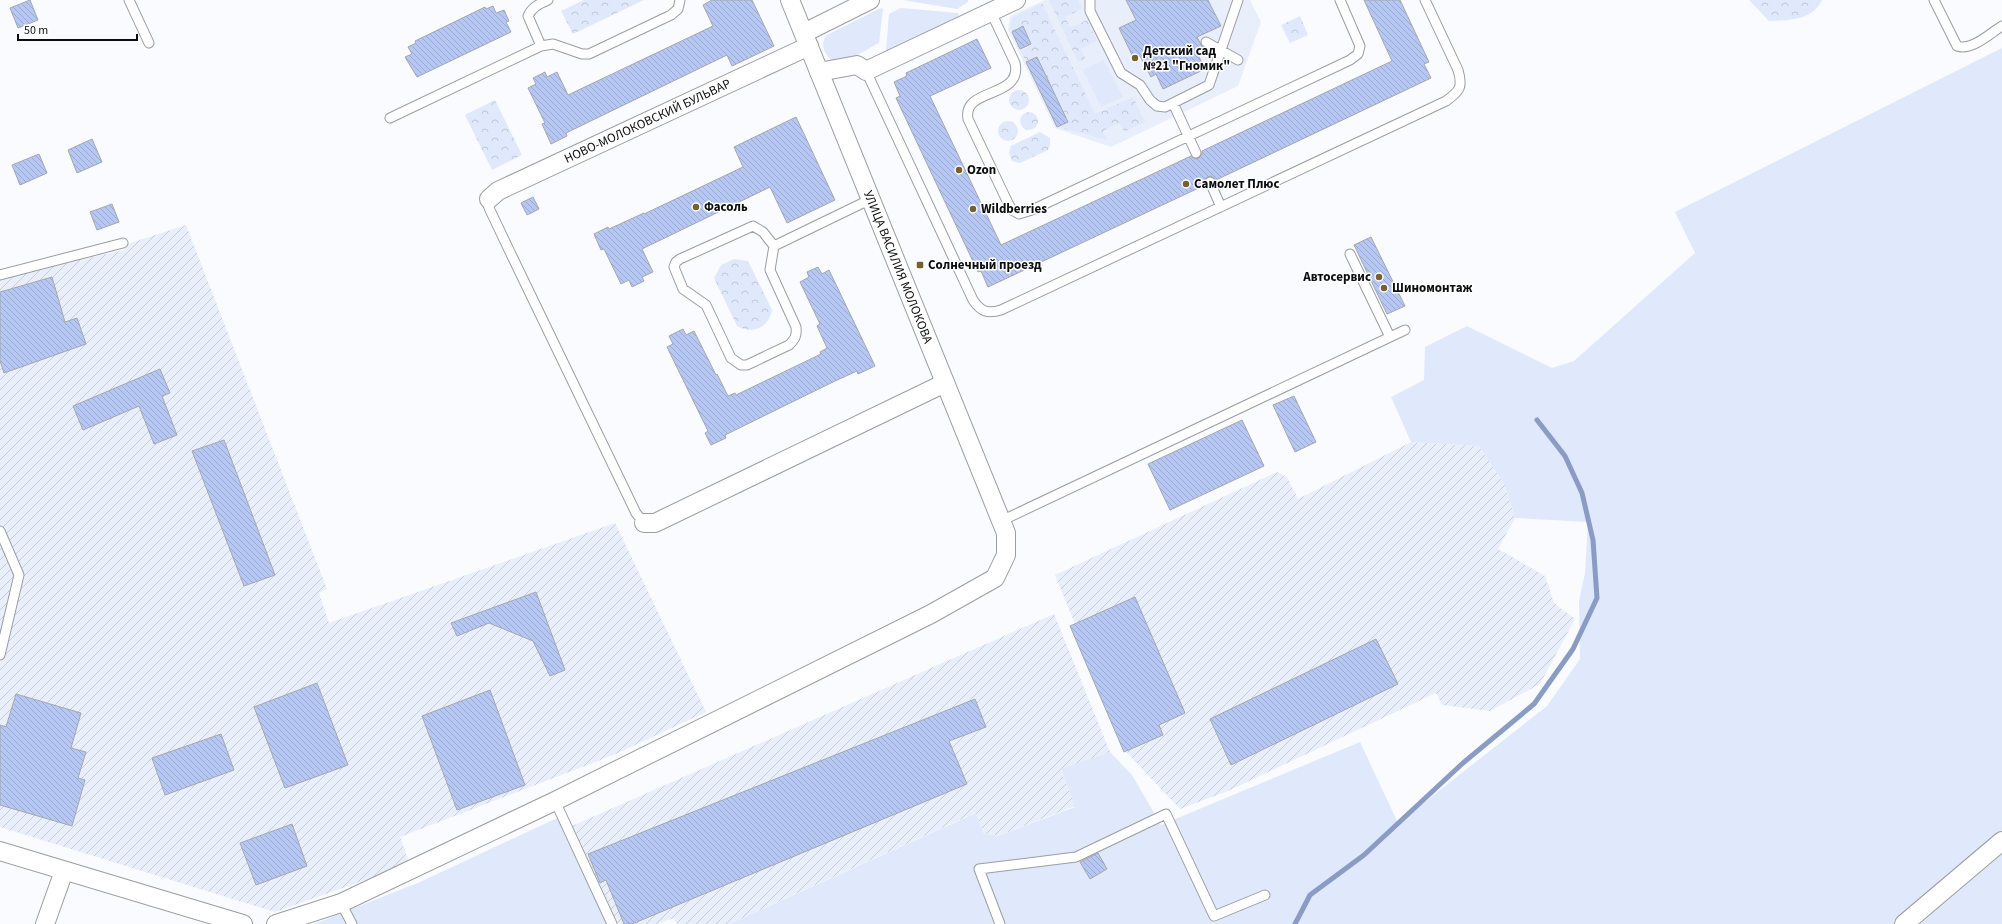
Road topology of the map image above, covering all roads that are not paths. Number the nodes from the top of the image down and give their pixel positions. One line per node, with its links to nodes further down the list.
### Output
1 (129, 0): 16 (lane)
2 (548, 0): 17 (lane)
3 (680, 0): 17 (lane)
4 (790, 0): 14 (street, УЛИЦА ВАСИЛИЯ МОЛОКОВА)
5 (1016, 0): 12 (street)
6 (1090, 0): 22 (lane)
7 (1238, 0): 18 (lane)
8 (1340, 0): 24 (lane)
9 (1425, 0): 29 (lane)
10 (1934, 0): 13 (lane)
11 (863, 2): 14 (street, НОВО-МОЛОКОВСКИЙ БУЛЬВАР)
12 (991, 12): 20 (street); 24 (lane)
13 (2002, 26)
14 (806, 40): 21 (street, УЛИЦА ВАСИЛИЯ МОЛОКОВА); 27 (street, НОВО-МОЛОКОВСКИЙ БУЛЬВАР)
15 (1206, 42): 18 (lane)
16 (149, 43)
17 (541, 46): 23 (lane)
18 (1221, 50): 19 (lane); 22 (lane)
19 (1238, 60)
20 (866, 71): 21 (street); 29 (lane)
21 (819, 72): 28 (street, УЛИЦА ВАСИЛИЯ МОЛОКОВА)
22 (1173, 104): 24 (lane)
23 (390, 118)
24 (1188, 136): 25 (lane)
25 (1196, 153)
26 (1210, 182): 29 (lane)
27 (489, 199): 37 (lane)
28 (871, 199): 31 (lane); 36 (street, УЛИЦА ВАСИЛИЯ МОЛОКОВА)
29 (1221, 207)
30 (123, 243): 33 (lane)
31 (774, 246): 31 (lane)
32 (1350, 254): 35 (lane)
33 (0, 275)
34 (1405, 330): 35 (lane)
35 (1390, 337): 38 (lane)
36 (945, 383): 37 (street); 38 (street, УЛИЦА ВАСИЛИЯ МОЛОКОВА)
37 (644, 523)
38 (1003, 527): 41 (street)
39 (0, 531): 40 (lane)
40 (0, 655)
41 (555, 800): 46 (street); 51 (lane)
42 (2002, 840): 53 (street)
43 (0, 851): 44 (street)
44 (64, 871): 47 (street); 48 (street)
45 (1264, 895): 52 (lane)
46 (341, 903): 49 (street); 50 (lane)
47 (45, 924)
48 (243, 924)
49 (276, 924)
50 (352, 924)
51 (612, 924)
52 (1000, 924)
53 (1904, 924)

